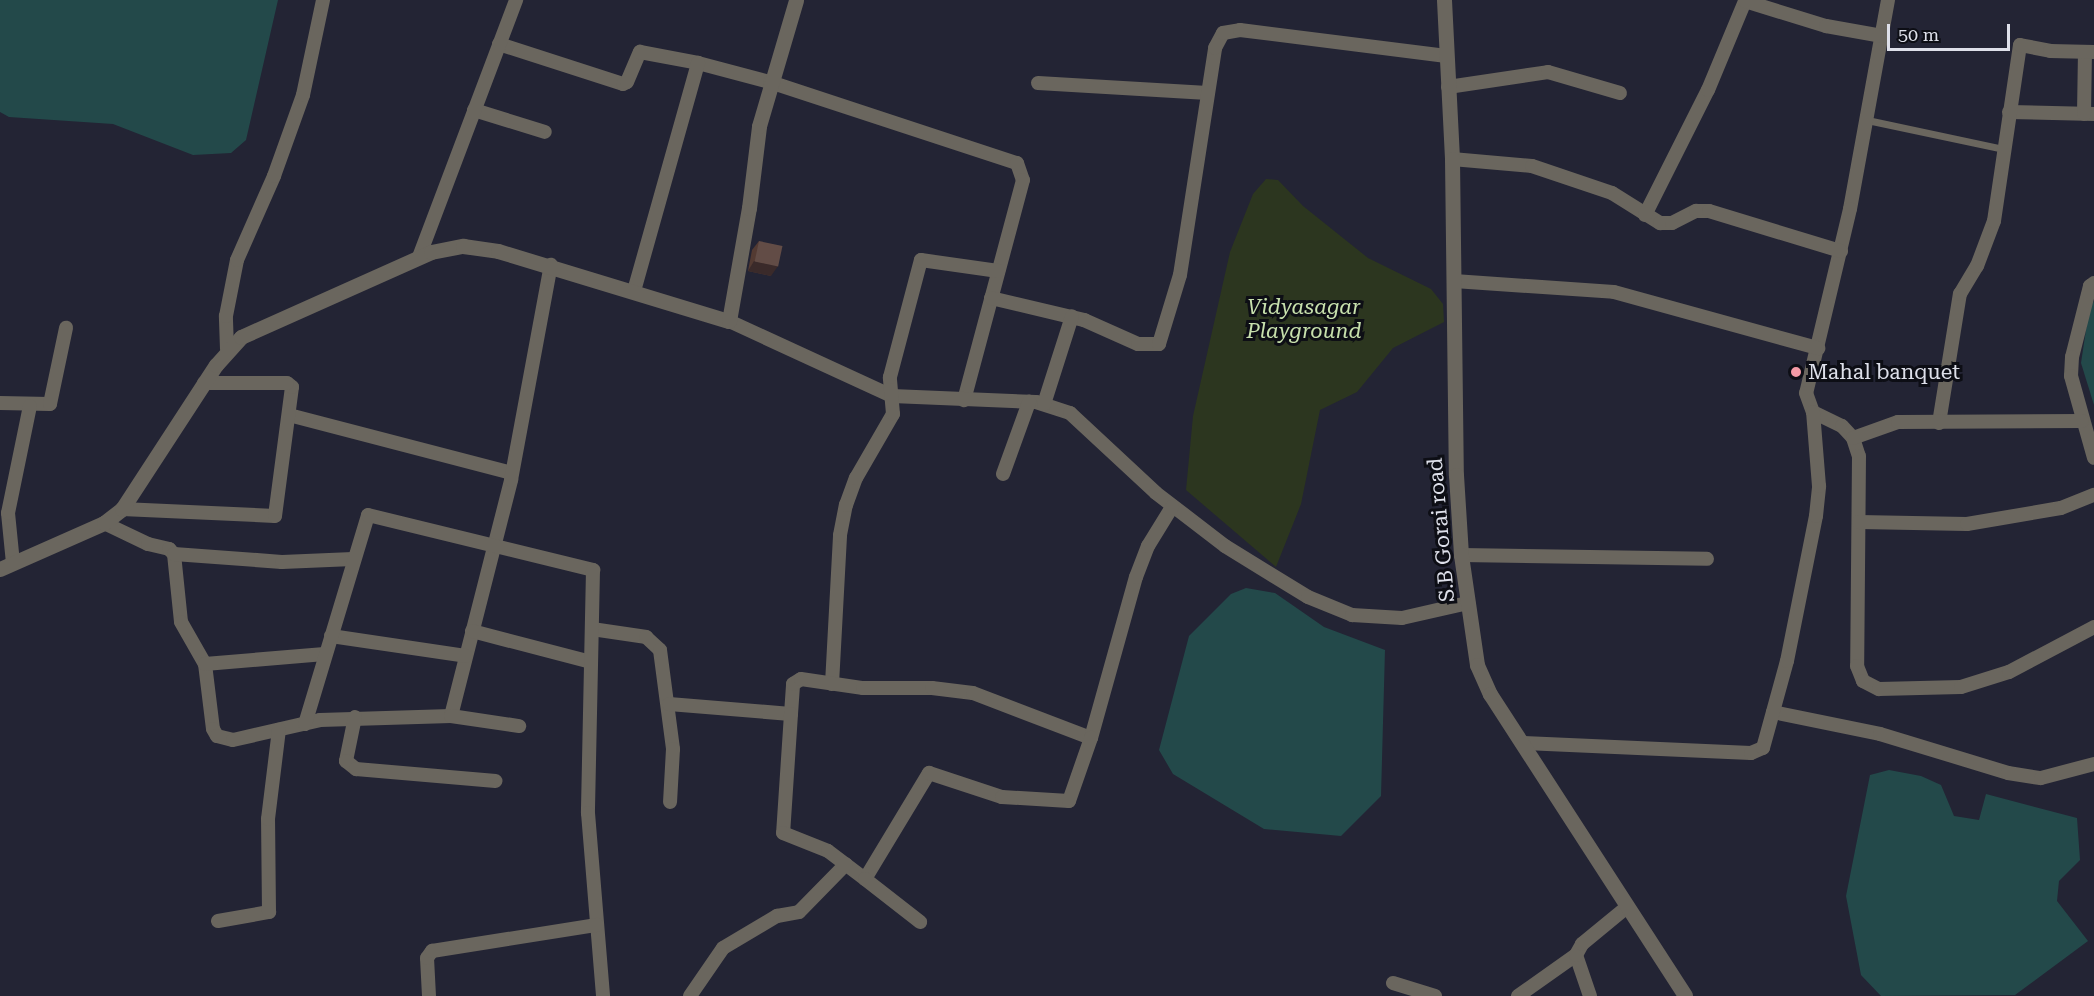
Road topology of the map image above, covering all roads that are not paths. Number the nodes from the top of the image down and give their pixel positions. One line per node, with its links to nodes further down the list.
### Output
1 (323, 0): 37 (street)
2 (516, 0): 8 (street)
3 (796, 0): 12 (street)
4 (1444, 0): 10 (street, S.B Gorai road)
5 (1744, 0): 7 (street); 24 (street)
6 (1888, 0): 7 (street)
7 (1881, 36): 20 (street)
8 (499, 44): 11 (street); 17 (street)
9 (2090, 52): 18 (street); 19 (street)
10 (1446, 56): 14 (street, S.B Gorai road); 15 (street)
11 (698, 63): 12 (street); 31 (street)
12 (770, 82): 28 (street); 34 (street)
13 (1038, 83): 15 (street)
14 (1448, 87): 16 (street); 23 (street, S.B Gorai road)
15 (1208, 93): 33 (street)
16 (1620, 93)
17 (474, 111): 21 (street); 26 (street)
18 (2009, 112): 19 (street); 22 (street)
19 (2089, 114)
20 (1868, 120): 22 (lane); 25 (street)
21 (545, 132)
22 (2003, 149): 48 (street)
23 (1452, 159): 24 (street); 29 (street, S.B Gorai road)
24 (1645, 215): 25 (street)
25 (1840, 251): 36 (street)
26 (418, 257): 27 (street); 37 (street)
27 (551, 265): 31 (street); 51 (street)
28 (999, 271): 32 (street); 39 (street)
29 (1454, 281): 36 (street); 60 (street, S.B Gorai road)
30 (2094, 283): 47 (street)
31 (634, 291): 34 (street)
32 (991, 298): 33 (street); 40 (street)
33 (1072, 316): 43 (street)
34 (729, 321): 39 (street)
35 (66, 328): 44 (street)
36 (1818, 348): 45 (street)
37 (227, 349): 38 (street)
38 (204, 383): 46 (street); 55 (street)
39 (892, 396): 40 (street); 73 (street)
40 (964, 400): 41 (street)
41 (1029, 402): 43 (street); 52 (street)
42 (0, 403): 44 (street)
43 (1044, 404): 54 (street)
44 (30, 406): 63 (street)
45 (1813, 412): 49 (street); 75 (street)
46 (289, 415): 51 (street); 55 (street)
47 (2082, 422): 48 (street); 50 (street)
48 (1939, 423): 49 (street)
49 (1853, 438): 56 (street)
50 (2094, 459)
51 (512, 473): 58 (street)
52 (1003, 474)
53 (2094, 495): 56 (street)
54 (1172, 507): 64 (street); 82 (street)
55 (122, 509): 57 (street)
56 (1859, 522): 65 (street)
57 (104, 523): 59 (street); 63 (street)
58 (494, 544): 61 (street); 66 (street); 67 (street)
59 (174, 554): 61 (street); 72 (street)
60 (1461, 555): 62 (street); 64 (street, S.B Gorai road)
61 (353, 559): 68 (street)
62 (1707, 559)
63 (7, 566)
64 (1468, 603): 83 (street, S.B Gorai road)
65 (2094, 627)
66 (592, 628): 71 (street); 74 (street)
67 (472, 631): 70 (street); 71 (street)
68 (331, 636): 69 (street); 70 (street)
69 (326, 654): 72 (street); 79 (street)
70 (466, 656): 77 (street)
71 (591, 662): 92 (street)
72 (205, 664): 81 (street)
73 (832, 684): 76 (street); 82 (street)
74 (669, 704): 76 (street); 86 (street)
75 (1773, 712): 83 (street); 84 (street)
76 (791, 714): 87 (street)
77 (452, 716): 78 (street); 80 (street)
78 (355, 717): 79 (street); 85 (street)
79 (305, 724): 81 (street)
80 (519, 726)
81 (279, 730): 90 (street)
82 (1091, 738): 88 (street)
83 (1522, 743): 89 (street, S.B Gorai road)
84 (2094, 764)
85 (495, 781)
86 (670, 802)
87 (846, 864): 88 (street); 97 (street)
88 (865, 879): 91 (street)
89 (1627, 907): 93 (street); 101 (street, S.B Gorai road)
90 (218, 921)
91 (920, 922)
92 (597, 925): 95 (street); 96 (street)
93 (1576, 955): 99 (street); 100 (street)
94 (1393, 983): 98 (street)
95 (429, 996)
96 (603, 996)
97 (690, 996)
98 (1435, 996)
99 (1518, 996)
100 (1590, 996)
101 (1684, 996)

